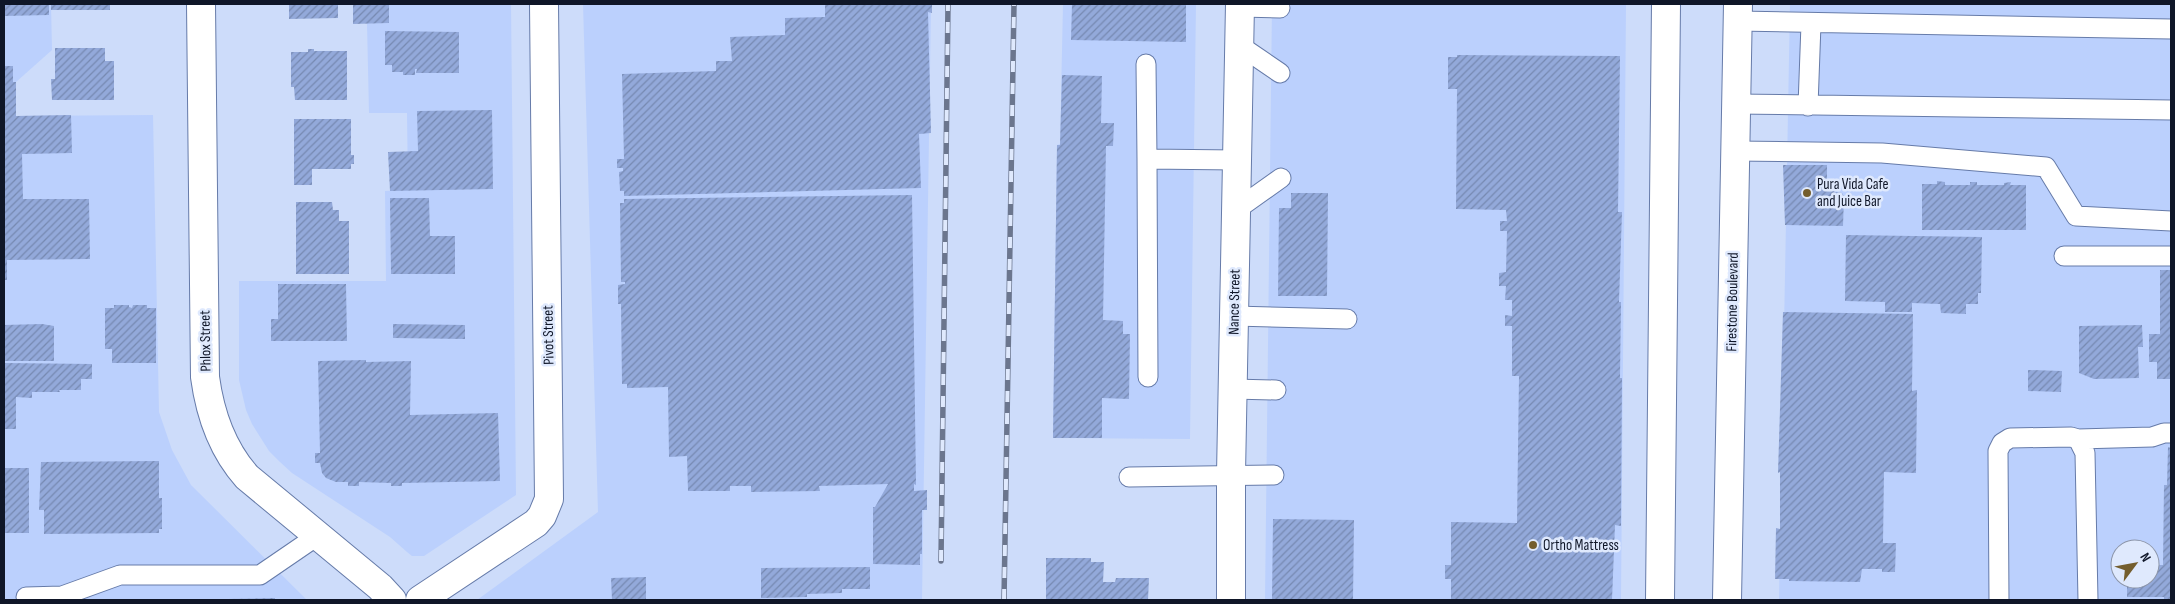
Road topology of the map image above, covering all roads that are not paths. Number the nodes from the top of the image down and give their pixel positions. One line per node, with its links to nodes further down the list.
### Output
1 (201, 4): 33 (street, Phlox Street)
2 (544, 4): 37 (street, Pivot Street)
3 (1666, 4): 39 (street)
4 (1240, 5): 5 (lane); 9 (street, Nance Street)
5 (1280, 8)
6 (1737, 13): 7 (lane); 12 (street, Firestone Boulevard)
7 (1811, 24): 8 (lane); 13 (lane)
8 (2171, 29)
9 (1239, 45): 11 (lane); 17 (street, Nance Street)
10 (1146, 64): 16 (lane)
11 (1280, 74)
12 (1735, 104): 13 (lane); 15 (street, Firestone Boulevard)
13 (1808, 106): 14 (lane)
14 (2171, 110)
15 (1734, 151): 20 (lane); 40 (street, Firestone Boulevard)
16 (1147, 159): 17 (lane); 25 (lane)
17 (1237, 160): 19 (street, Nance Street)
18 (1281, 178): 19 (lane)
19 (1236, 210): 23 (street, Nance Street)
20 (2171, 221)
21 (2064, 256): 22 (lane)
22 (2171, 256)
23 (1234, 316): 24 (lane); 26 (street, Nance Street)
24 (1347, 319)
25 (1148, 377)
26 (1233, 389): 27 (lane); 30 (street, Nance Street)
27 (1276, 390)
28 (2171, 433): 29 (lane)
29 (2078, 440): 41 (lane); 42 (lane)
30 (1231, 474): 31 (lane); 32 (lane); 38 (street, Nance Street)
31 (1274, 475)
32 (1129, 477)
33 (316, 536): 35 (lane); 36 (street, Phlox Street)
34 (26, 597): 35 (lane)
35 (62, 598)
36 (392, 600)
37 (420, 600)
38 (1231, 600)
39 (1660, 600)
40 (1727, 600)
41 (1999, 600)
42 (2088, 600)

